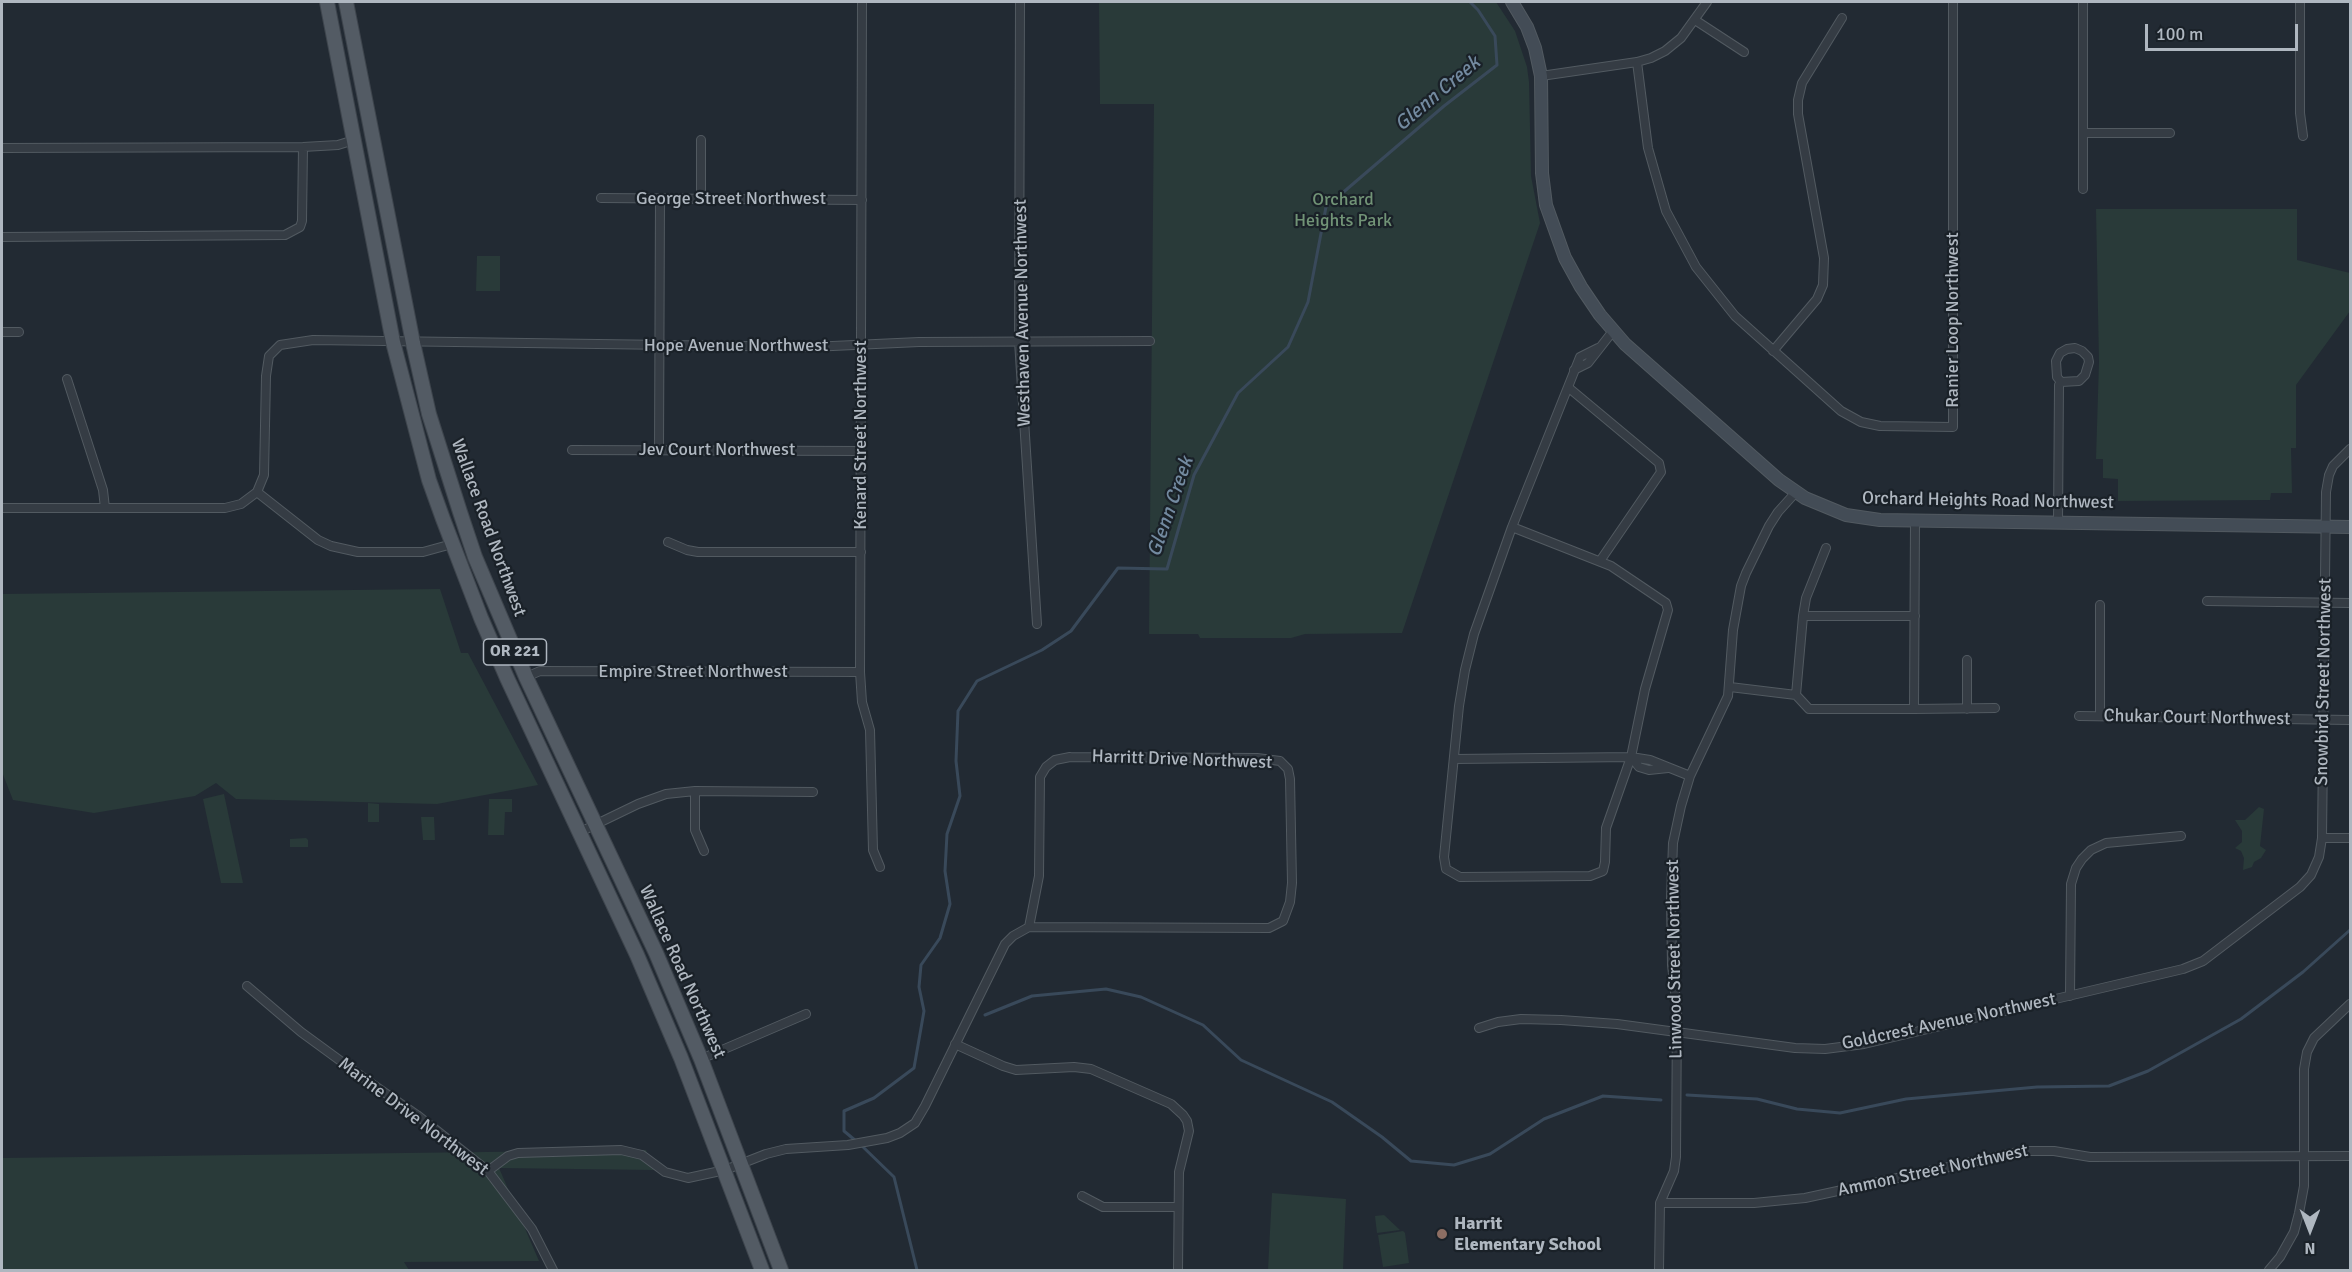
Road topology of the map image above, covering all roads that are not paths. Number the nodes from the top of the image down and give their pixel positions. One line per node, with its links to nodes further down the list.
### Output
1 (329, 2): 15 (main road); 19 (main road, Wallace Road Northwest / OR 221)
2 (346, 2): 15 (main road, Wallace Road Northwest / OR 221)
3 (862, 2): 27 (street, Kenard Street Northwest)
4 (1020, 2): 32 (street, Westhaven Avenue Northwest)
5 (1512, 2): 14 (main road, Orchard Heights Road Northwest)
6 (1707, 2): 11 (street)
7 (1953, 2): 38 (street, Ranier Loop Northwest)
8 (2083, 2): 16 (street)
9 (2300, 2): 18 (street)
10 (1842, 18): 38 (street)
11 (1695, 20): 12 (street); 13 (street)
12 (1744, 52)
13 (1637, 62): 14 (street); 38 (street, Ranier Loop Northwest)
14 (1541, 76): 29 (main road, Orchard Heights Road Northwest)
15 (361, 80): 35 (main road, Wallace Road Northwest / OR 221)
16 (2083, 133): 17 (street); 23 (street)
17 (2170, 133)
18 (2303, 136)
19 (354, 140): 21 (street); 34 (main road, Wallace Road Northwest / OR 221)
20 (702, 140): 26 (street)
21 (303, 147): 22 (street); 28 (street)
22 (2, 148)
23 (2083, 189)
24 (601, 198): 25 (street, George Street Northwest)
25 (660, 198): 26 (street, George Street Northwest); 37 (street)
26 (701, 198): 27 (street, George Street Northwest)
27 (861, 200): 36 (street, Kenard Street Northwest)
28 (2, 237)
29 (1613, 331): 41 (street); 47 (main road, Orchard Heights Road Northwest)
30 (2, 332): 31 (street)
31 (19, 332)
32 (1019, 341): 33 (street, Hope Avenue Northwest); 36 (street, Hope Avenue Northwest); 66 (street, Westhaven Avenue Northwest)
33 (1150, 341)
34 (393, 342): 35 (street, Hope Avenue Northwest); 46 (street, Hope Avenue Northwest); 56 (main road, Wallace Road Northwest / OR 221)
35 (413, 343): 37 (street, Hope Avenue Northwest); 69 (main road, Wallace Road Northwest / OR 221)
36 (861, 343): 37 (street, Hope Avenue Northwest); 45 (street, Kenard Street Northwest)
37 (659, 346): 44 (street)
38 (1773, 351)
39 (67, 379): 49 (street)
40 (2061, 381): 40 (street); 51 (street)
41 (1569, 388): 52 (street); 59 (street)
42 (2350, 449): 53 (street, Snowbird Street Northwest)
43 (572, 450): 44 (street, Jev Court Northwest)
44 (659, 450): 45 (street, Jev Court Northwest)
45 (861, 451): 58 (street, Kenard Street Northwest)
46 (257, 492): 49 (street); 56 (street)
47 (1796, 492): 50 (main road, Orchard Heights Road Northwest); 70 (street, Linwood Street Northwest)
48 (2, 508): 49 (street)
49 (105, 508)
50 (1915, 521): 51 (main road, Orchard Heights Road Northwest); 65 (street)
51 (2058, 522): 53 (main road, Orchard Heights Road Northwest)
52 (1512, 527): 59 (street); 80 (street)
53 (2325, 527): 54 (main road, Orchard Heights Road Northwest); 61 (street, Snowbird Street Northwest)
54 (2350, 527)
55 (668, 542): 58 (street)
56 (452, 544): 85 (main road, Wallace Road Northwest / OR 221)
57 (1826, 548): 64 (street)
58 (861, 552): 68 (street, Kenard Street Northwest)
59 (1600, 561): 79 (street)
60 (2206, 602): 61 (street)
61 (2324, 603): 62 (street); 77 (street, Snowbird Street Northwest)
62 (2350, 603)
63 (2100, 605): 76 (street)
64 (1803, 616): 65 (street); 71 (street)
65 (1915, 616): 73 (street)
66 (1037, 624)
67 (1967, 660): 74 (street)
68 (860, 672): 69 (street, Empire Street Northwest); 90 (street, Kenard Street Northwest)
69 (526, 677): 84 (main road, Wallace Road Northwest / OR 221)
70 (1731, 687): 71 (street); 81 (street, Linwood Street Northwest)
71 (1796, 695): 73 (street)
72 (1995, 708): 74 (street)
73 (1914, 709): 74 (street)
74 (1967, 709)
75 (2079, 716): 76 (street, Chukar Court Northwest)
76 (2100, 716): 77 (street, Chukar Court Northwest)
77 (2323, 719): 78 (street, Chukar Court Northwest); 87 (street, Snowbird Street Northwest)
78 (2350, 720)
79 (1631, 756): 80 (street); 80 (street); 81 (street)
80 (1455, 759)
81 (1690, 776): 97 (street, Linwood Street Northwest)
82 (695, 791): 83 (street); 84 (street); 89 (street)
83 (813, 792)
84 (597, 824): 85 (street); 99 (main road, Wallace Road Northwest / OR 221)
85 (580, 832): 103 (main road, Wallace Road Northwest / OR 221)
86 (2181, 836): 93 (street)
87 (2322, 838): 88 (street); 93 (street, Goldcrest Avenue Northwest)
88 (2350, 838)
89 (704, 851)
90 (880, 867)
91 (1029, 927): 91 (street, Harritt Drive Northwest); 98 (street)
92 (247, 986): 104 (street, Marine Drive Northwest)
93 (2070, 996): 97 (street, Goldcrest Avenue Northwest)
94 (2350, 1004): 100 (street)
95 (806, 1014): 99 (street)
96 (1479, 1028): 97 (street, Goldcrest Avenue Northwest)
97 (1676, 1033): 106 (street, Linwood Street Northwest)
98 (955, 1044): 102 (street); 107 (street)
99 (701, 1059): 102 (main road, Wallace Road Northwest / OR 221)
100 (2304, 1156): 101 (street, Ammon Street Northwest); 106 (street, Ammon Street Northwest); 113 (street)
101 (2350, 1156)
102 (742, 1164): 103 (street); 110 (main road, Wallace Road Northwest / OR 221)
103 (725, 1170): 104 (street); 109 (main road, Wallace Road Northwest / OR 221)
104 (488, 1171): 108 (street, Marine Drive Northwest)
105 (1082, 1196): 107 (street)
106 (1660, 1203): 112 (street, Linwood Street Northwest)
107 (1178, 1207): 111 (street)
108 (553, 1270)
109 (762, 1270)
110 (781, 1270)
111 (1178, 1270)
112 (1659, 1270)
113 (2269, 1270)

